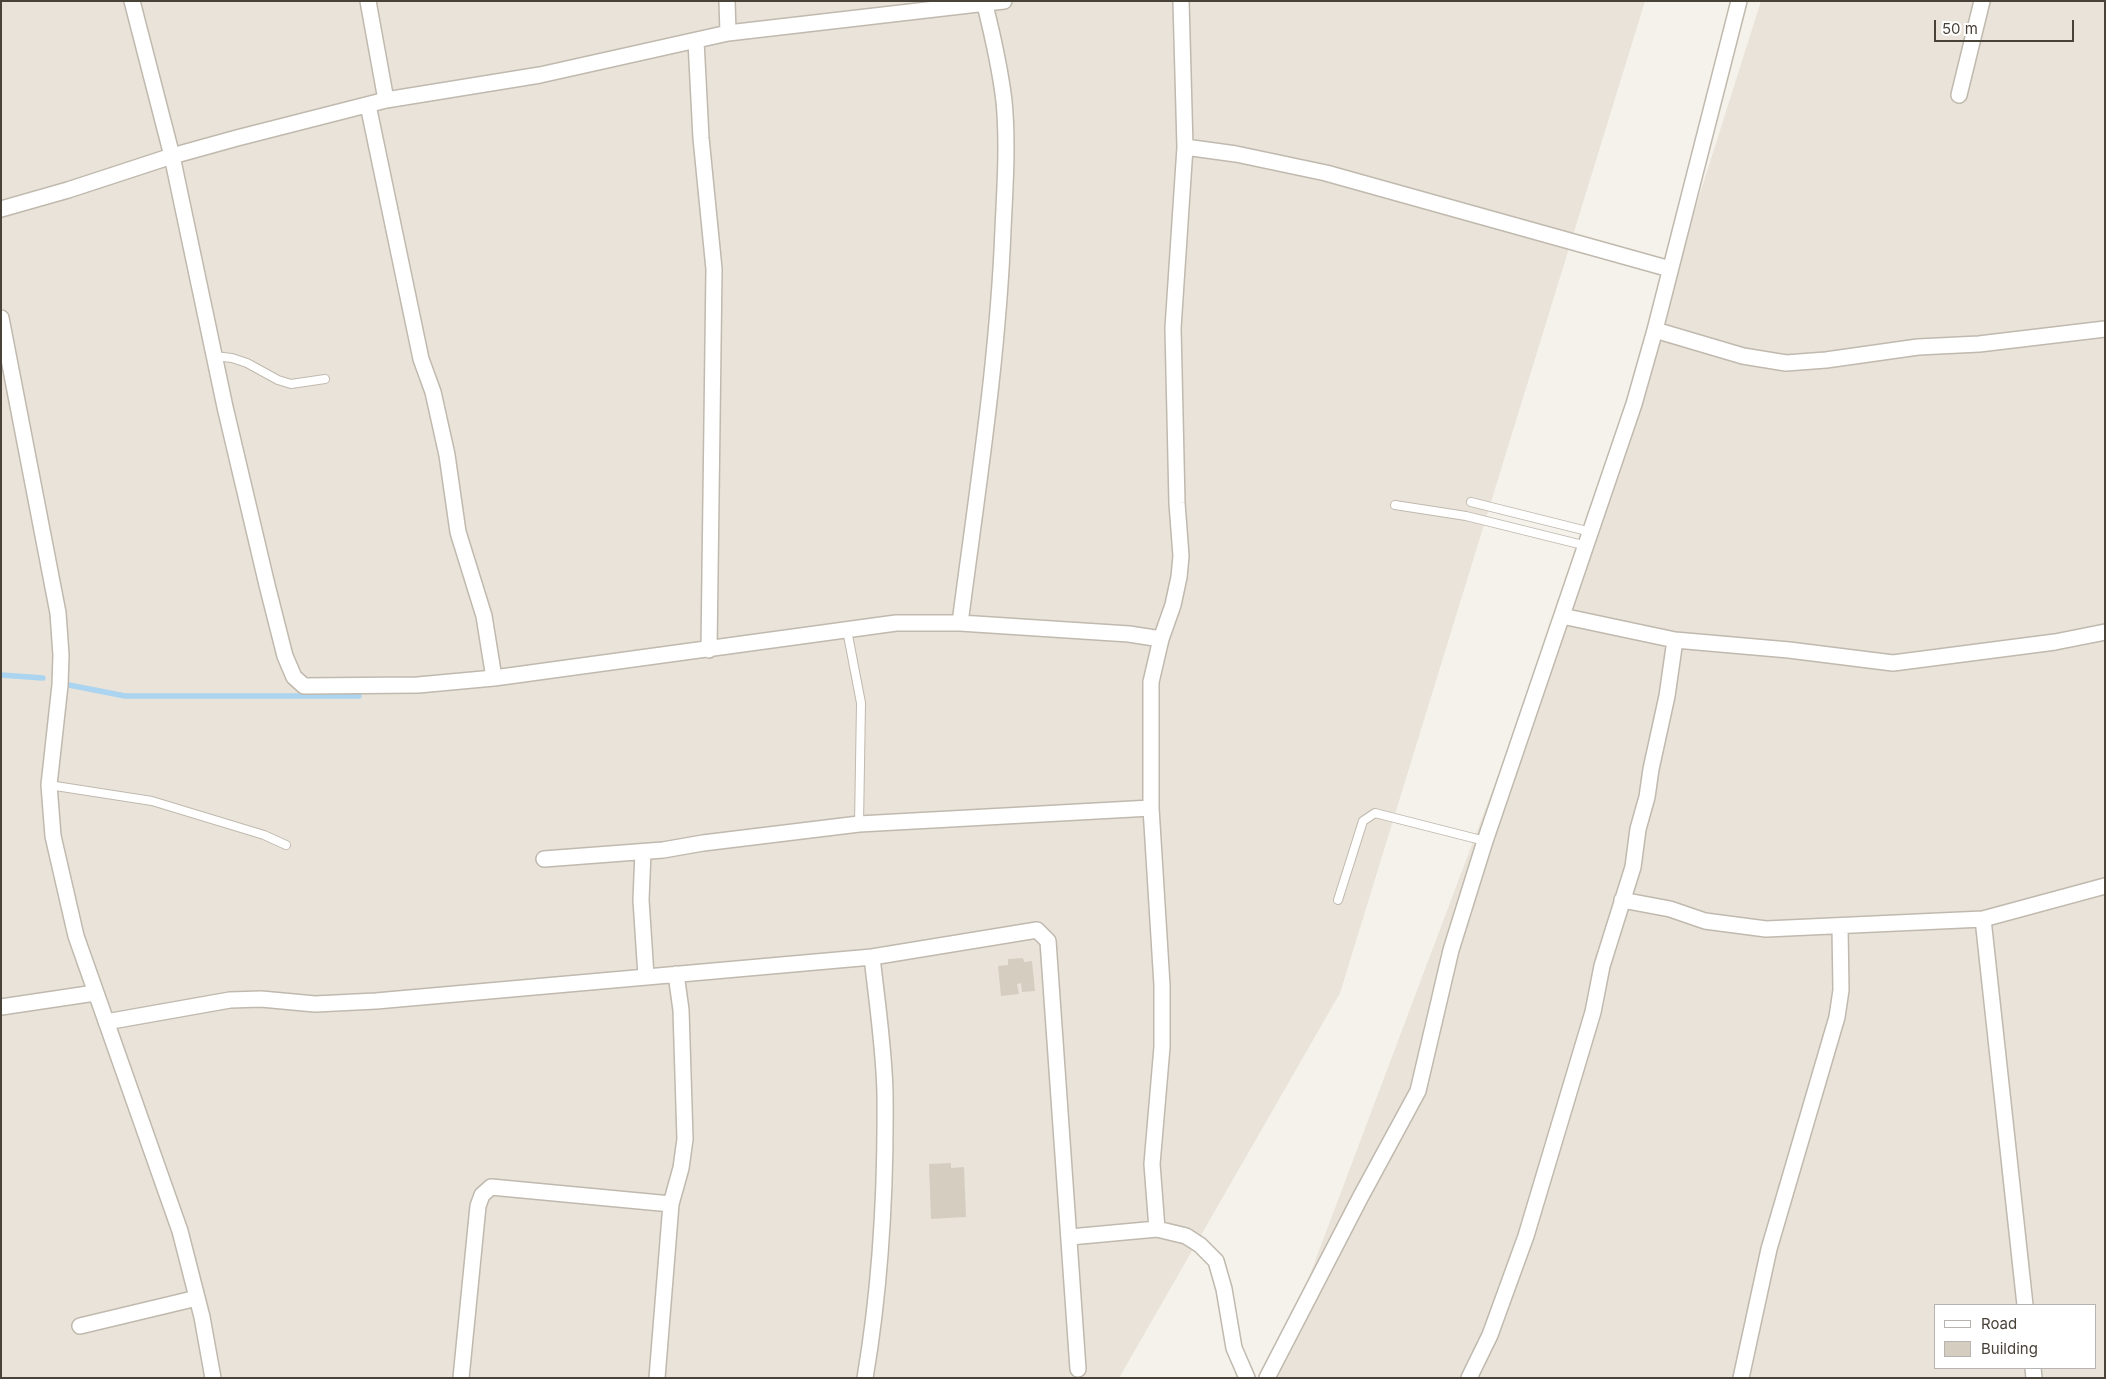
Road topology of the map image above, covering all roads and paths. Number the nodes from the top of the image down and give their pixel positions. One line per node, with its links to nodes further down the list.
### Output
1 (132, 1): 15 (street)
2 (368, 1): 12 (street)
3 (726, 1): 9 (street)
4 (1004, 1): 8 (street)
5 (1181, 1): 14 (street)
6 (1739, 1): 17 (street)
7 (1982, 1): 11 (street)
8 (985, 5): 9 (street); 27 (street)
9 (728, 33): 10 (street)
10 (696, 41): 12 (street); 32 (street)
11 (1959, 95)
12 (386, 100): 13 (street)
13 (368, 105): 15 (street); 33 (street)
14 (1185, 147): 17 (street); 30 (street)
15 (172, 156): 16 (street); 21 (street)
16 (1, 209)
17 (1670, 269): 20 (street)
18 (1, 318): 34 (street)
19 (2105, 329): 20 (street)
20 (1655, 330): 25 (street)
21 (214, 356): 22 (lane); 33 (street)
22 (325, 379)
23 (1471, 502): 25 (lane)
24 (1395, 505): 25 (lane)
25 (1589, 539): 26 (street)
26 (1562, 616): 31 (street); 37 (street)
27 (960, 623): 28 (street); 30 (street)
28 (847, 630): 32 (street); 36 (lane)
29 (2105, 632): 31 (street)
30 (1161, 639): 35 (street)
31 (1675, 640): 43 (street)
32 (709, 650): 33 (street)
33 (494, 678)
34 (49, 785): 38 (lane); 49 (street)
35 (1150, 808): 36 (street); 53 (street)
36 (858, 824): 39 (street)
37 (1485, 841): 42 (lane); 64 (street)
38 (286, 845)
39 (643, 852): 40 (street); 48 (street)
40 (544, 859)
41 (2105, 886): 44 (street)
42 (1338, 900)
43 (1622, 900): 45 (street); 65 (street)
44 (1983, 919): 45 (street); 56 (street)
45 (1840, 927): 66 (street)
46 (872, 957): 47 (street); 54 (street); 62 (street)
47 (676, 974): 48 (street); 52 (street)
48 (646, 976): 51 (street)
49 (95, 993): 50 (street); 51 (street)
50 (1, 1006)
51 (106, 1022): 55 (street)
52 (671, 1204): 60 (street); 61 (street)
53 (1157, 1229): 54 (street); 63 (street)
54 (1070, 1237): 58 (street)
55 (197, 1298): 57 (street); 59 (street)
56 (2025, 1304)
57 (80, 1326)
58 (1078, 1370)
59 (213, 1378)
60 (461, 1378)
61 (656, 1378)
62 (865, 1378)
63 (1247, 1378)
64 (1267, 1378)
65 (1469, 1378)
66 (1741, 1378)

